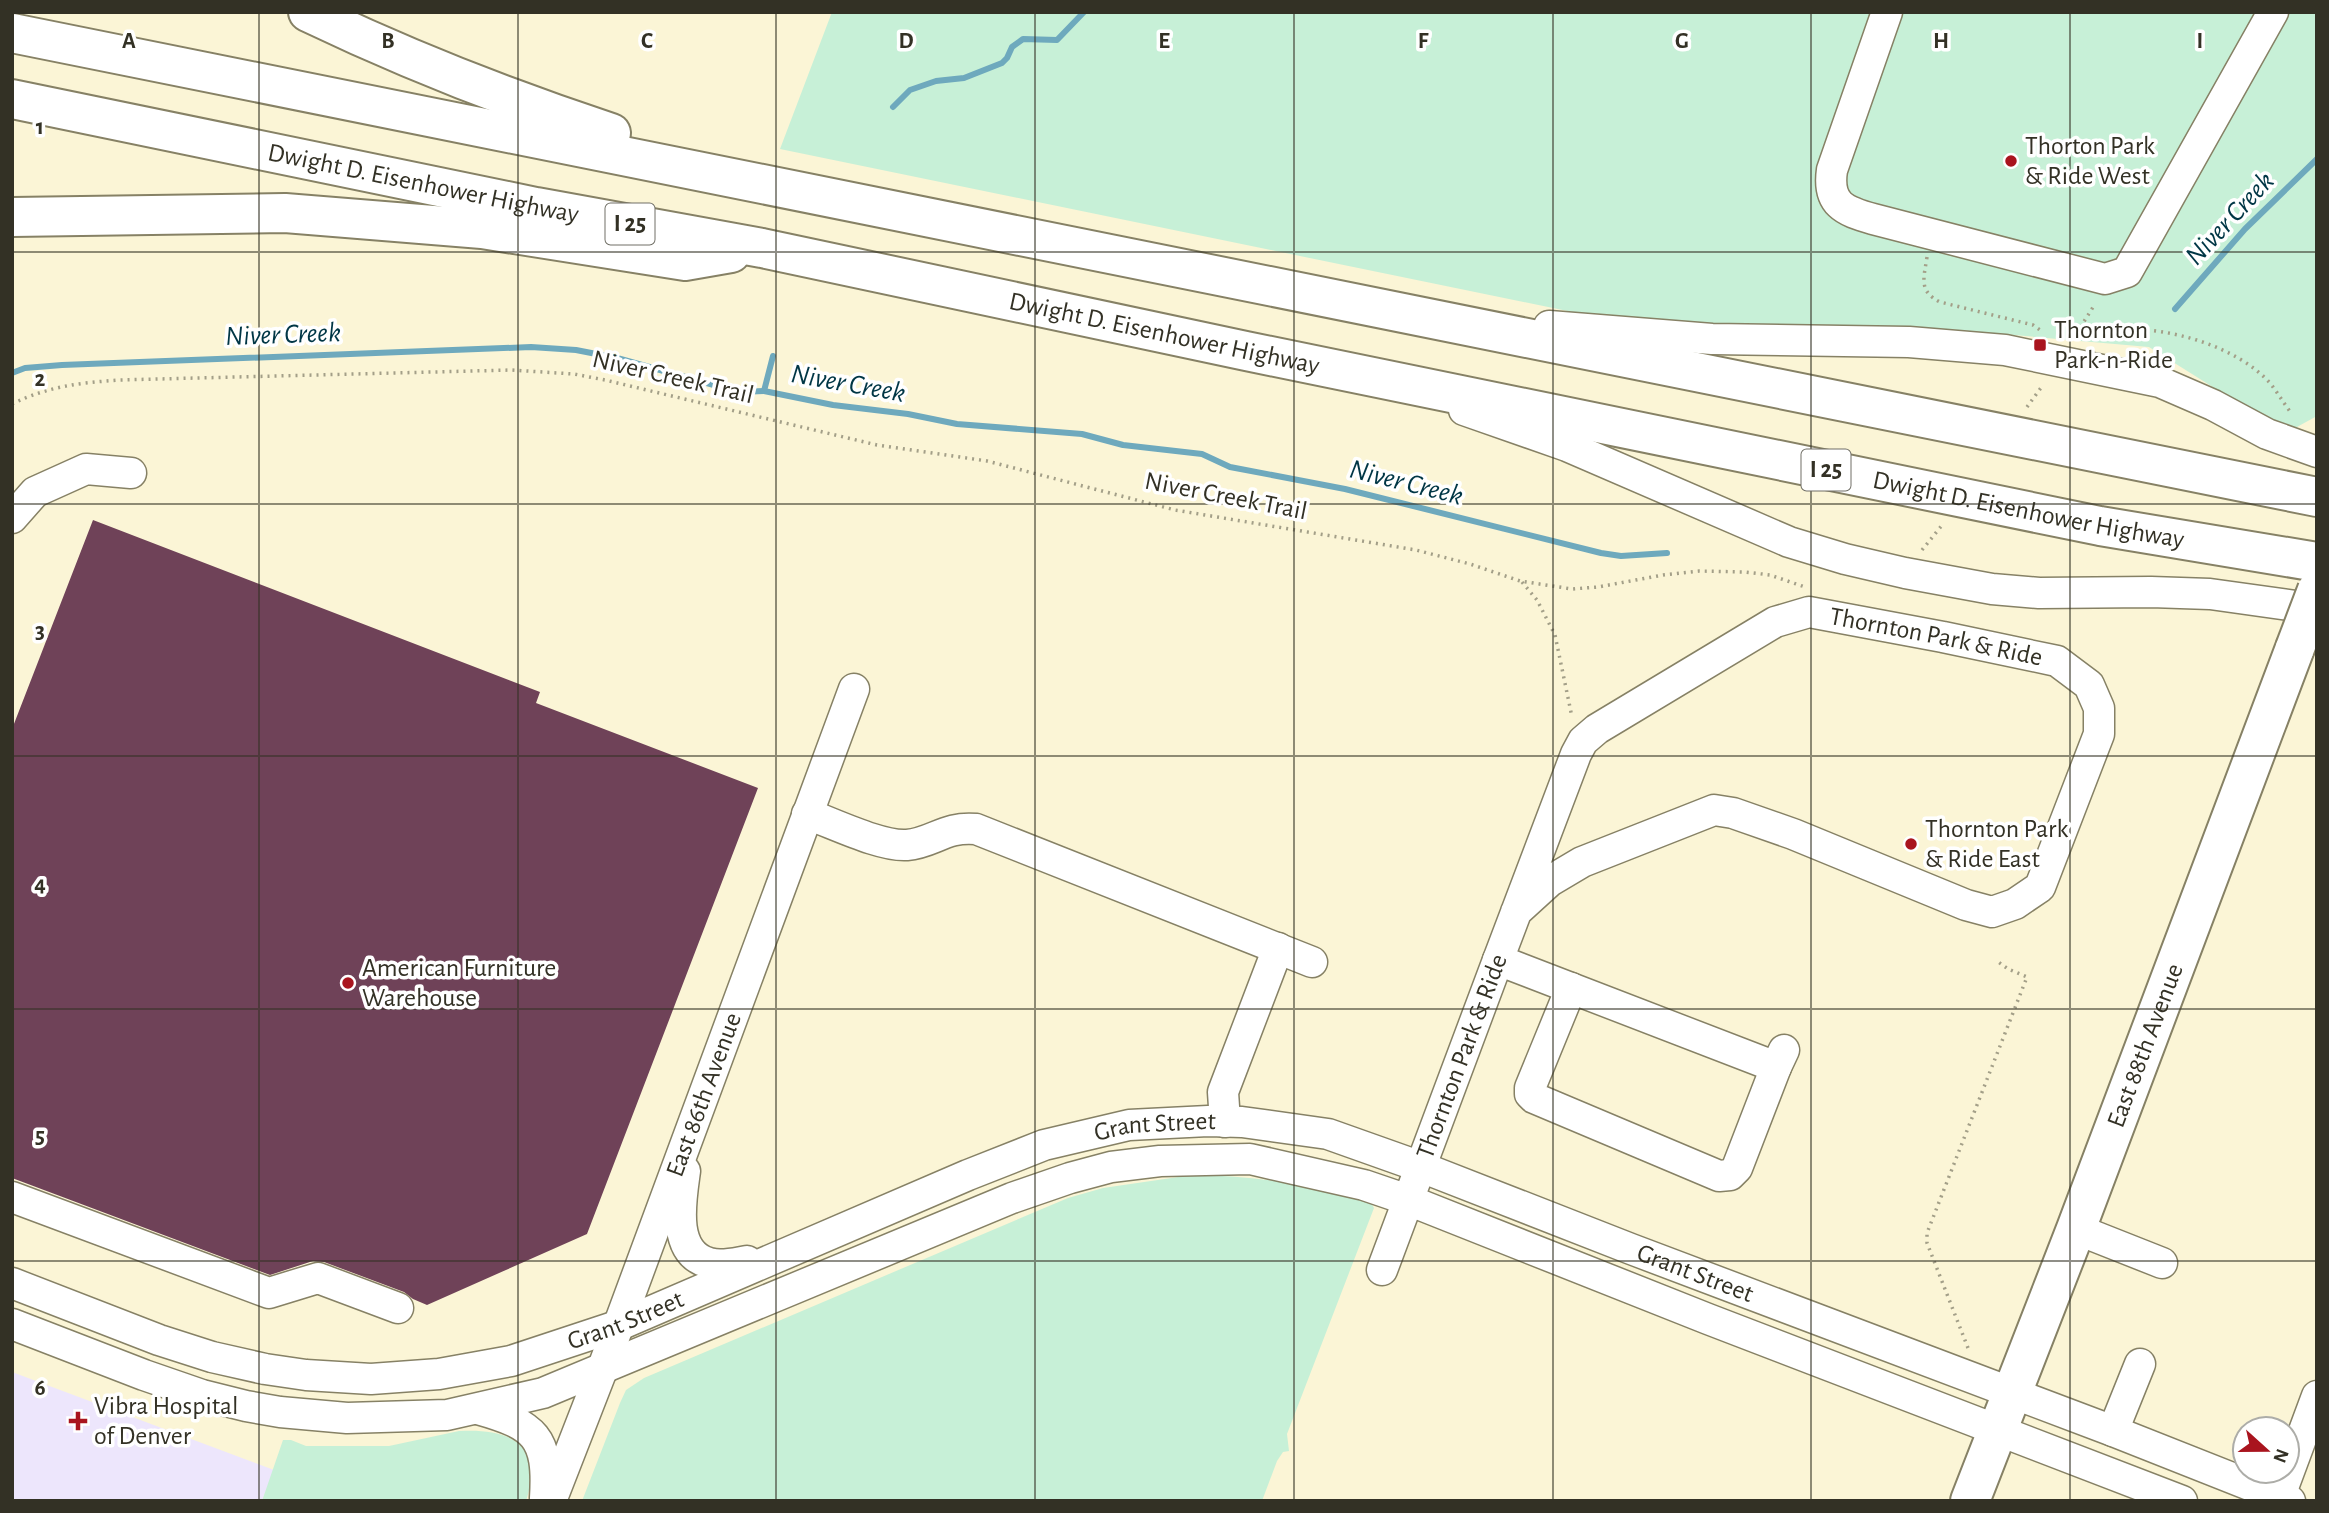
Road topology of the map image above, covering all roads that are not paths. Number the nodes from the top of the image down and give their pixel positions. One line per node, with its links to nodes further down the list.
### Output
1 (308, 12): 7 (main road)
2 (1887, 12): 3 (street)
3 (2272, 15)
4 (12, 33): 7 (main road)
5 (12, 73): 16 (main road)
6 (12, 99): 9 (main road, Dwight D. Eisenhower Highway / I 25)
7 (821, 195): 10 (main road)
8 (12, 217): 9 (main road)
9 (762, 248): 11 (main road, Dwight D. Eisenhower Highway / I 25)
10 (1352, 303): 12 (street); 14 (main road)
11 (1343, 371): 16 (main road, Dwight D. Eisenhower Highway / I 25); 17 (street)
12 (2317, 452)
13 (131, 473): 15 (street)
14 (2317, 497)
15 (12, 519)
16 (2315, 571): 30 (main road, East 88th Avenue, bridge)
17 (2317, 609)
18 (854, 689): 19 (street, East 86th Avenue)
19 (807, 814): 21 (street); 26 (street, East 86th Avenue)
20 (1516, 912): 20 (street, Thornton Park & Ride); 22 (street, Thornton Park & Ride)
21 (1278, 948): 23 (street); 25 (street)
22 (1498, 960): 24 (street); 27 (street, Thornton Park & Ride)
23 (1312, 962)
24 (1571, 988): 24 (street)
25 (1225, 1122): 27 (street, Grant Street); 31 (street, Grant Street)
26 (691, 1126): 31 (street); 37 (street, East 86th Avenue)
27 (1421, 1167): 29 (street, Thornton Park & Ride); 40 (street, Grant Street)
28 (12, 1197): 35 (street)
29 (1408, 1200): 33 (street, Thornton Park & Ride); 39 (street, Grant Street); 43 (street, Grant Street)
30 (2076, 1229): 32 (street); 40 (main road, East 88th Avenue)
31 (781, 1255): 37 (street, Grant Street)
32 (2162, 1263)
33 (1382, 1270)
34 (12, 1283): 37 (street, Grant Street)
35 (398, 1308)
36 (12, 1324): 42 (street, Grant Street)
37 (617, 1326): 39 (street, East 86th Avenue)
38 (2140, 1364): 44 (street)
39 (602, 1370): 42 (street, Grant Street); 47 (street, East 86th Avenue)
40 (2012, 1393): 43 (main road, East 88th Avenue); 44 (street, Grant Street)
41 (2317, 1396): 45 (street)
42 (478, 1409): 46 (street)
43 (1998, 1429): 48 (main road, East 88th Avenue); 49 (street, Grant Street)
44 (2113, 1431): 45 (street, Grant Street)
45 (2282, 1499)
46 (544, 1501)
47 (551, 1501)
48 (1970, 1501)
49 (2182, 1501)

